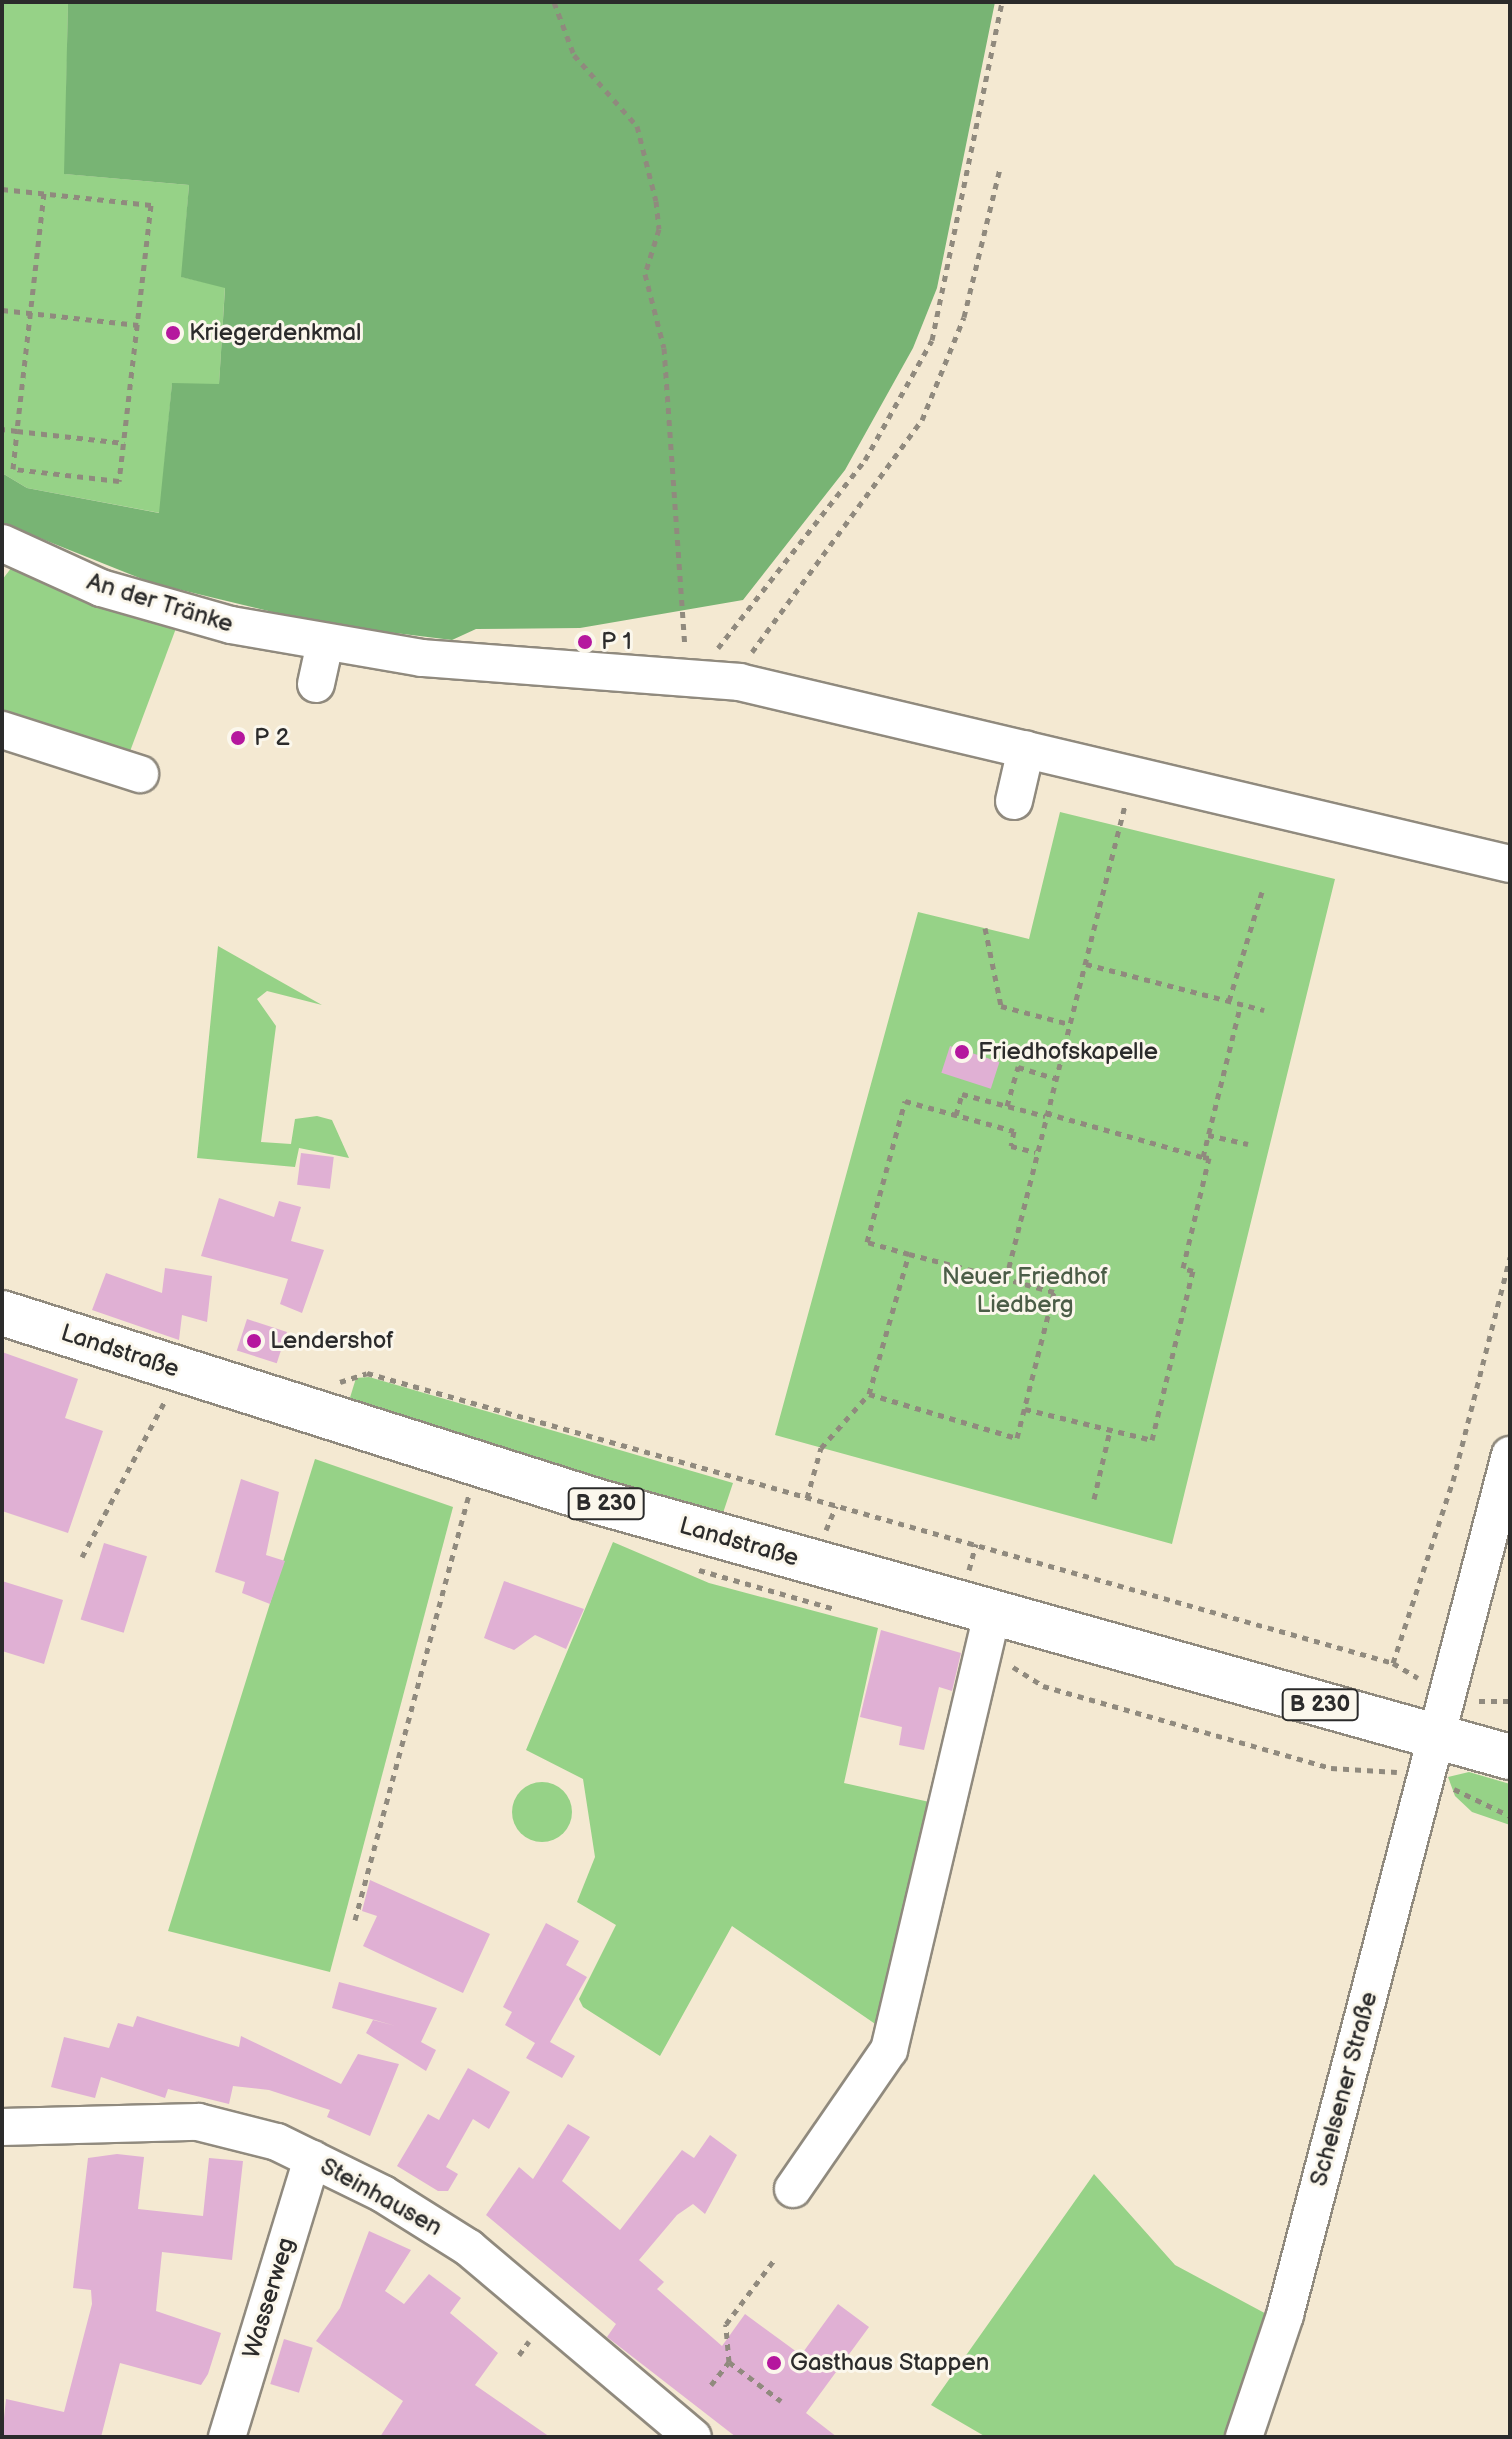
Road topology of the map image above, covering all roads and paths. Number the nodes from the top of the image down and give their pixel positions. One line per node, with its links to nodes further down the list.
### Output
1 (554, 2): 13 (path)
2 (1002, 2): 16 (path)
3 (1000, 168): 15 (path)
4 (2, 189): 5 (path)
5 (44, 193): 7 (path); 8 (path)
6 (2, 310): 7 (path)
7 (31, 313): 8 (path); 10 (path)
8 (138, 325): 11 (path)
9 (2, 429): 10 (path)
10 (17, 431): 11 (path); 11 (path)
11 (124, 443)
12 (2, 543): 14 (street, An der Tränke)
13 (681, 630)
14 (325, 643): 16 (street, An der Tränke); 17 (street)
15 (749, 655)
16 (691, 674): 19 (street, An der Tränke)
17 (316, 684)
18 (2, 730): 21 (street)
19 (1026, 749): 20 (street, An der Tränke); 22 (street)
20 (1134, 773): 23 (street, An der Tränke); 26 (path)
21 (140, 774)
22 (1014, 801)
23 (1510, 864)
24 (1262, 892): 27 (path)
25 (985, 928): 30 (path)
26 (1086, 964): 27 (path); 30 (path)
27 (1229, 1001): 28 (path)
28 (1241, 1004): 29 (path); 35 (path)
29 (1264, 1010)
30 (1069, 1024): 31 (path)
31 (1055, 1078): 32 (path); 33 (path)
32 (1007, 1106): 33 (path); 34 (path)
33 (1045, 1114): 37 (path); 38 (path)
34 (956, 1115): 37 (path); 39 (path)
35 (1208, 1135): 36 (path); 38 (path)
36 (1248, 1144)
37 (1035, 1152): 41 (path)
38 (1203, 1157): 47 (path)
39 (909, 1254): 41 (path); 45 (path)
40 (1510, 1257): 56 (path)
41 (1006, 1279): 46 (path)
42 (2, 1313): 43 (main road, Landstraße / B 230)
43 (175, 1369): 49 (main road, Landstraße / B 230); 54 (path)
44 (329, 1387): 50 (path)
45 (869, 1394): 46 (path); 50 (path)
46 (1024, 1408): 47 (path)
47 (1110, 1430): 51 (path)
48 (1510, 1455): 57 (street, Schelsener Straße)
49 (479, 1464): 55 (main road, Landstraße / B 230); 61 (path)
50 (807, 1498): 52 (path)
51 (1094, 1499)
52 (836, 1506): 53 (path); 56 (path)
53 (815, 1531)
54 (82, 1557)
55 (992, 1614): 59 (main road, Landstraße / B 230); 64 (street)
56 (1393, 1663): 57 (path)
57 (1447, 1692): 58 (path); 59 (street, Schelsener Straße)
58 (1510, 1701)
59 (1436, 1738): 60 (main road, B 230); 71 (street, Schelsener Straße)
60 (1510, 1757)
61 (355, 1920)
62 (2, 2127): 63 (street, Steinhausen)
63 (312, 2159): 69 (street, Wasserweg); 70 (street, Steinhausen)
64 (793, 2189)
65 (774, 2260): 66 (path)
66 (729, 2362): 67 (path); 68 (path)
67 (711, 2385)
68 (781, 2401)
69 (227, 2437)
70 (693, 2437)
71 (1244, 2437)

